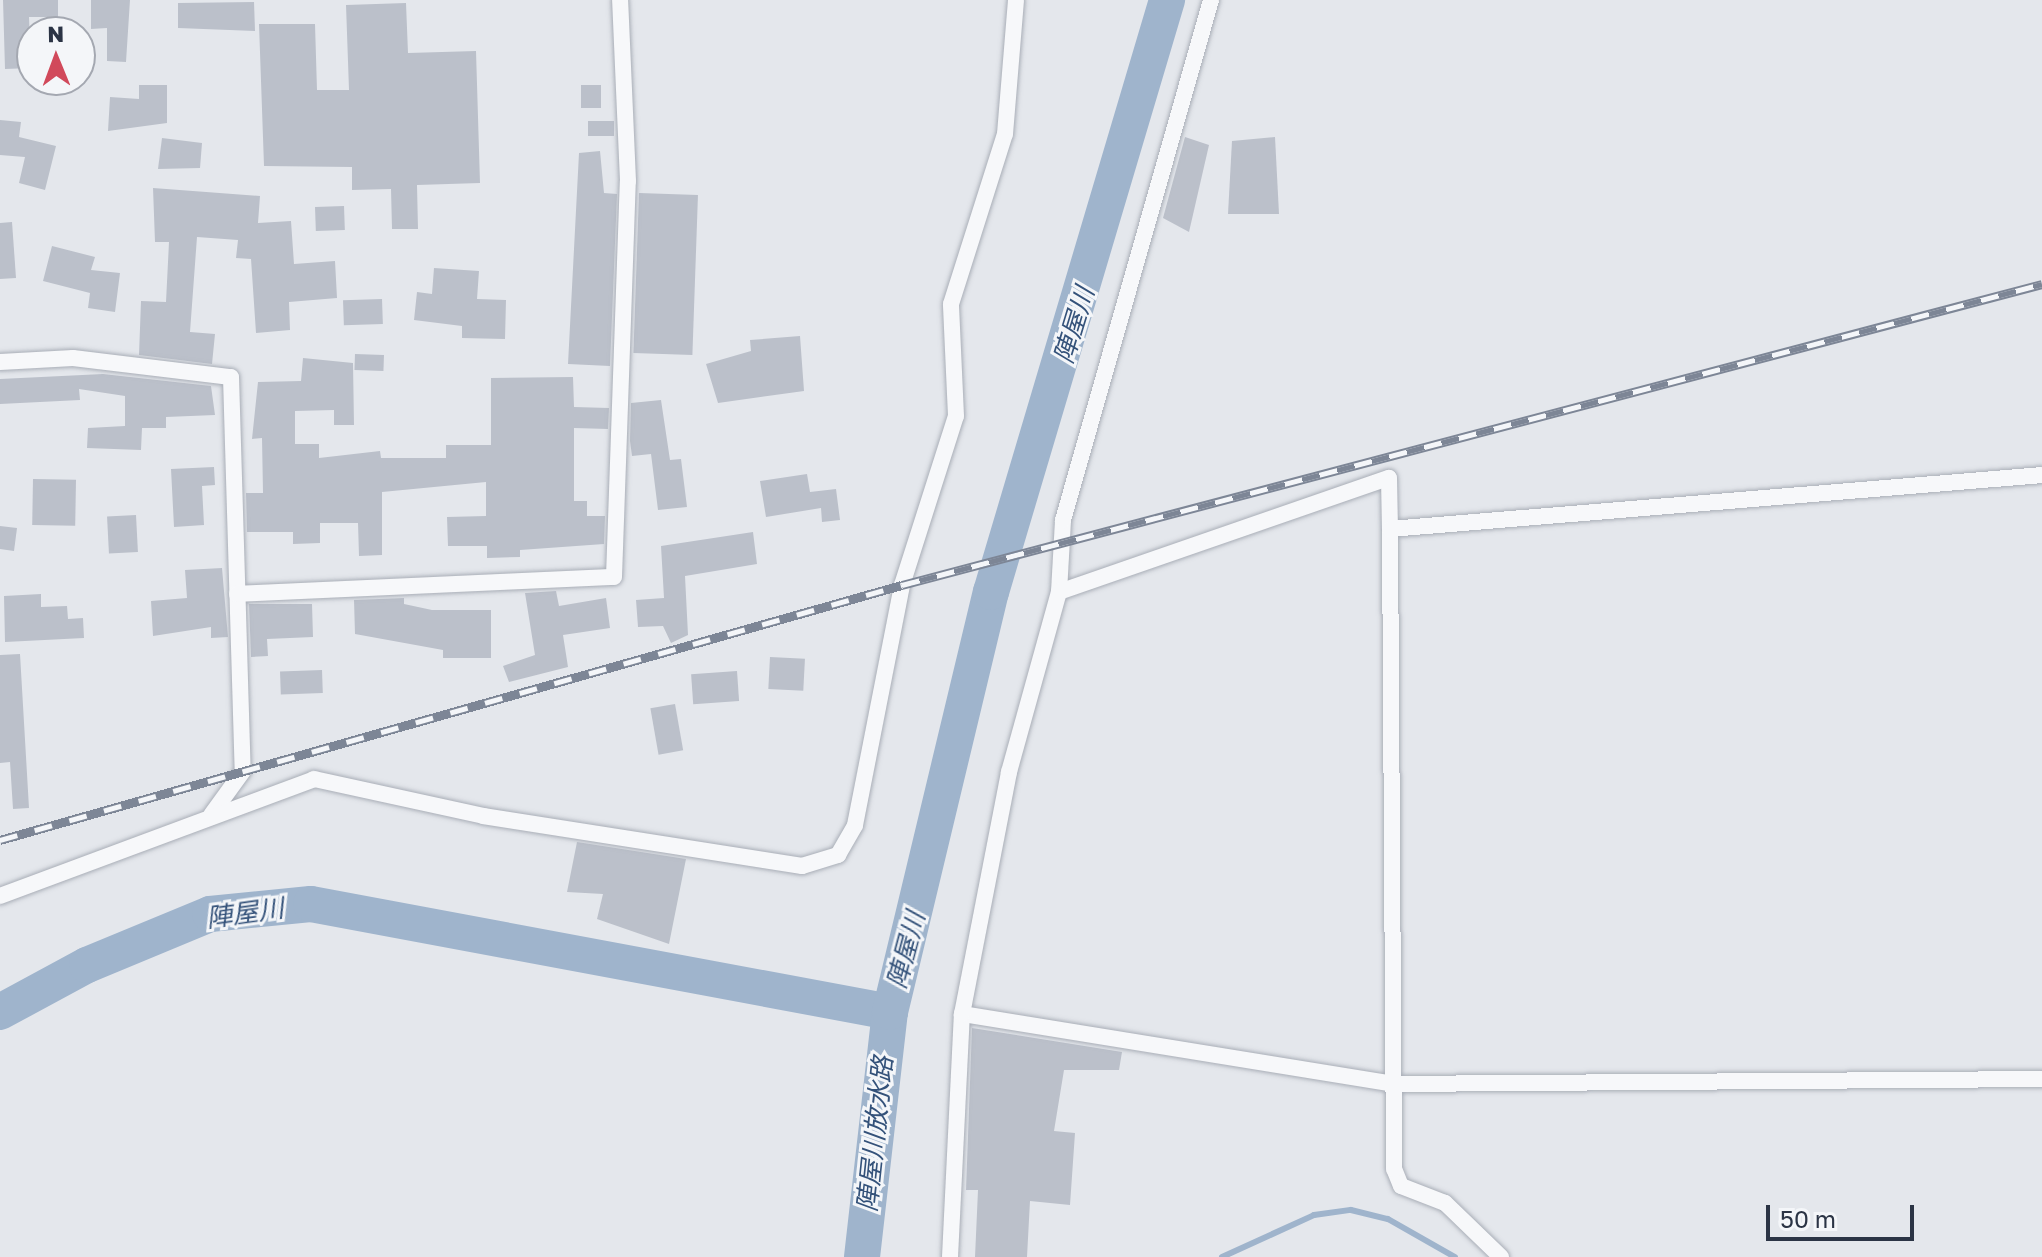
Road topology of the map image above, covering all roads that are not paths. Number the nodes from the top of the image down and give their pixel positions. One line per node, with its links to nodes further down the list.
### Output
1 (620, 0): 8 (street)
2 (1016, 0): 9 (street)
3 (1211, 0): 7 (street)
4 (0, 362): 8 (street)
5 (2042, 475): 6 (street)
6 (1390, 529): 7 (street); 13 (street)
7 (1059, 592): 11 (street)
8 (237, 594): 9 (street)
9 (207, 819): 10 (street)
10 (0, 896)
11 (962, 1014): 13 (street); 14 (street)
12 (2042, 1079): 13 (street)
13 (1393, 1084): 15 (street)
14 (950, 1257)
15 (1501, 1257)

